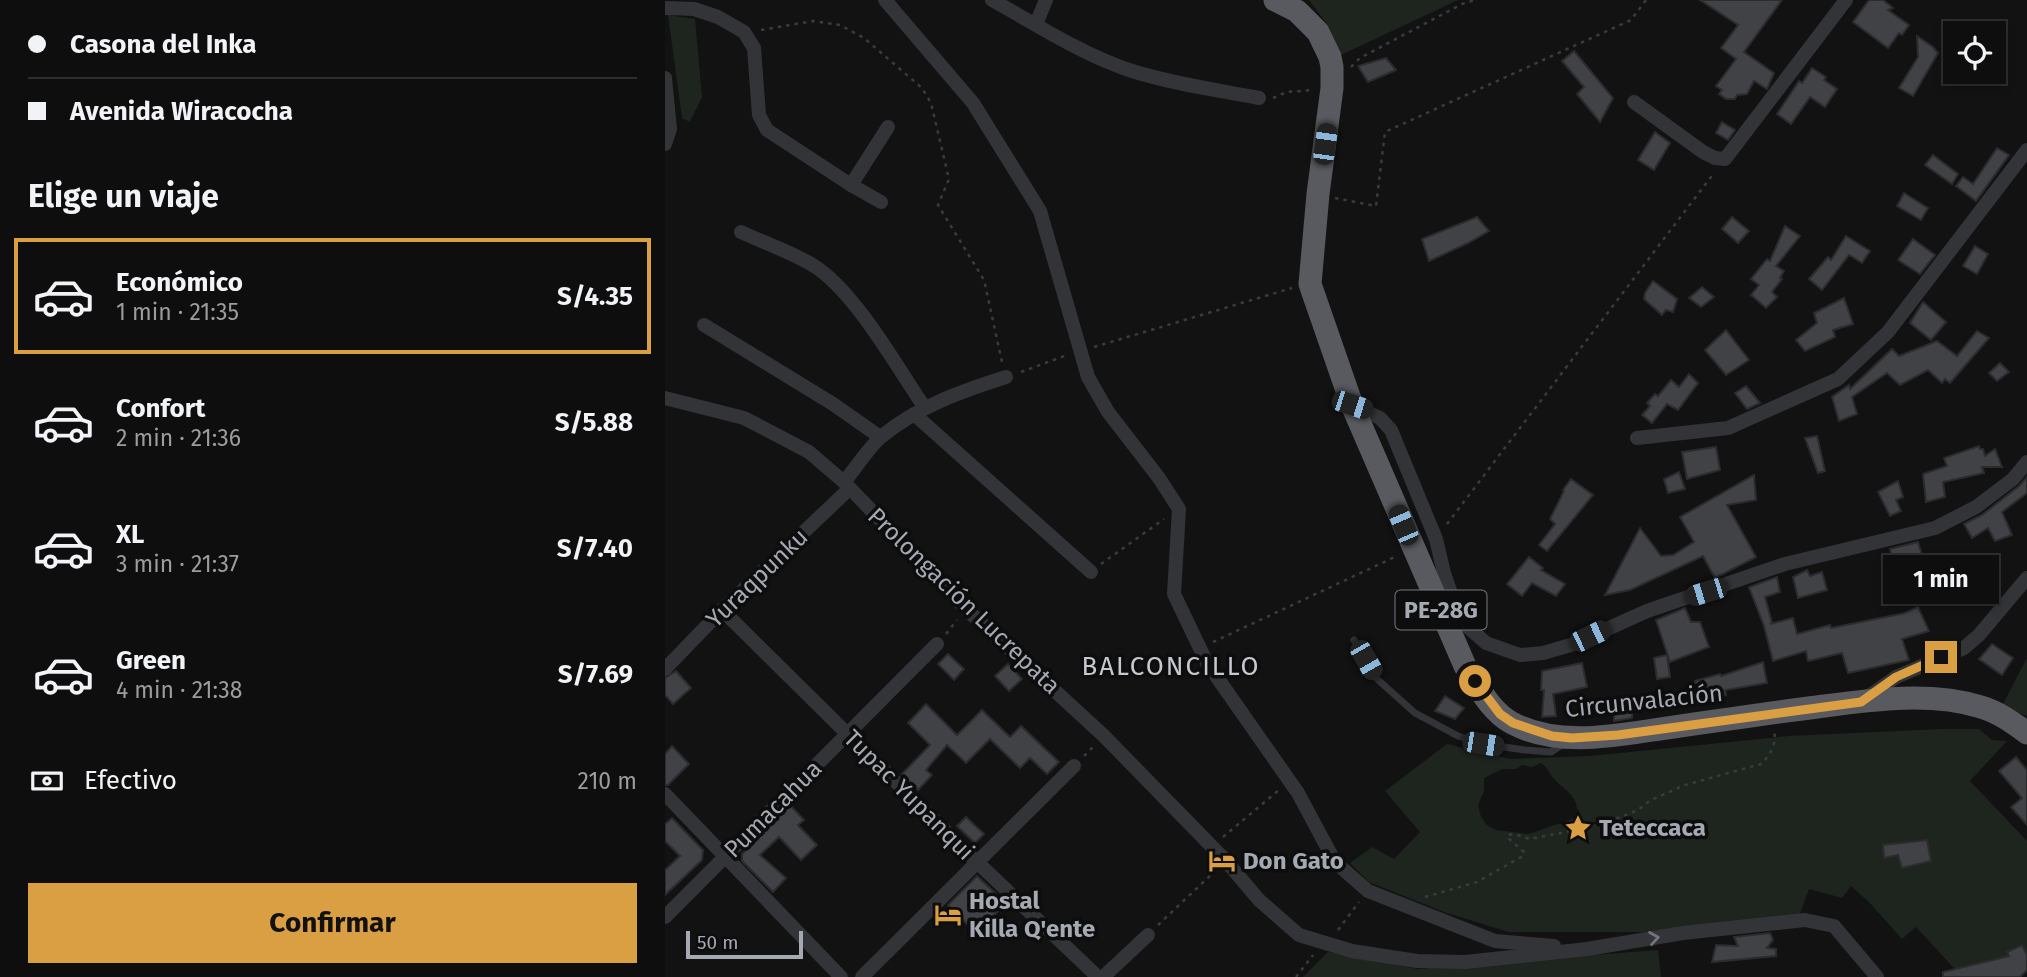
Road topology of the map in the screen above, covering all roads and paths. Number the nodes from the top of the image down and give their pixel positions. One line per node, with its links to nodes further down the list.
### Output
1 (885, 0): 25 (street)
2 (992, 0): 9 (street)
3 (1046, 0): 9 (street)
4 (1275, 0): 12 (highway, Circunvalación / PE-28G)
5 (1475, 0): 12 (path)
6 (1646, 0): 20 (path)
7 (1846, 0): 18 (street)
8 (665, 8): 10 (street)
9 (1036, 24): 13 (street)
10 (744, 32): 19 (street); 26 (path)
11 (665, 78): 16 (street)
12 (1326, 82): 13 (path); 20 (highway, Circunvalación / PE-28G)
13 (1259, 98)
14 (1634, 102): 18 (street)
15 (888, 127): 19 (street)
16 (665, 144)
17 (2027, 149): 31 (street)
18 (1725, 159): 35 (path)
19 (851, 185): 21 (street)
20 (1318, 194): 28 (highway, Circunvalación / PE-28G)
21 (881, 202)
22 (741, 232): 29 (street)
23 (1303, 285): 25 (path)
24 (704, 325): 30 (street)
25 (1081, 351): 26 (path); 34 (street)
26 (1006, 377): 29 (street, Yuraqpunku)
27 (665, 398): 33 (street, Prolongación Lucrepata)
28 (1352, 405): 35 (street); 50 (highway, Circunvalación / PE-28G)
29 (920, 411): 30 (street, Yuraqpunku); 37 (street)
30 (880, 437): 33 (street, Yuraqpunku)
31 (1637, 438)
32 (2027, 462): 35 (street)
33 (847, 485): 39 (street, Prolongación Lucrepata); 40 (street, Yuraqpunku)
34 (1179, 509): 37 (path); 43 (street)
35 (1436, 539)
36 (1405, 553): 43 (path)
37 (1091, 572)
38 (2027, 579): 45 (street)
39 (966, 609): 42 (path); 49 (street, Prolongación Lucrepata)
40 (722, 610): 44 (street, Yuraqpunku); 47 (street, Tupac Yupanqui)
41 (1354, 640): 50 (lane)
42 (937, 644): 47 (street, Pumacahua)
43 (1200, 648): 52 (street)
44 (665, 669)
45 (1861, 702): 48 (highway, Circunvalación / PE-28G); 50 (highway, Circunvalación / PE-28G)
46 (1773, 728): 59 (path)
47 (848, 733): 55 (street, Pumacahua); 57 (street, Tupac Yupanqui)
48 (2027, 733)
49 (1104, 736): 51 (path); 54 (street, Prolongación Lucrepata)
50 (1572, 738)
51 (1074, 766): 57 (street)
52 (1290, 781): 54 (path); 58 (street)
53 (665, 794): 55 (street)
54 (1212, 846): 56 (street, Prolongación Lucrepata)
55 (725, 857): 60 (street, Pumacahua); 64 (street)
56 (1226, 861): 61 (path); 62 (street, Prolongación Lucrepata)
57 (977, 862): 65 (street); 66 (street, Tupac Yupanqui)
58 (1368, 891): 62 (path); 63 (street)
59 (1416, 897)
60 (665, 917)
61 (1148, 935): 67 (street)
62 (1326, 943): 63 (street, Prolongación Lucrepata); 68 (path)
63 (1587, 949): 69 (street, one-way to 69)
64 (841, 977)
65 (862, 977)
66 (1098, 977)
67 (1103, 977)
68 (1296, 977)
69 (1877, 977)

